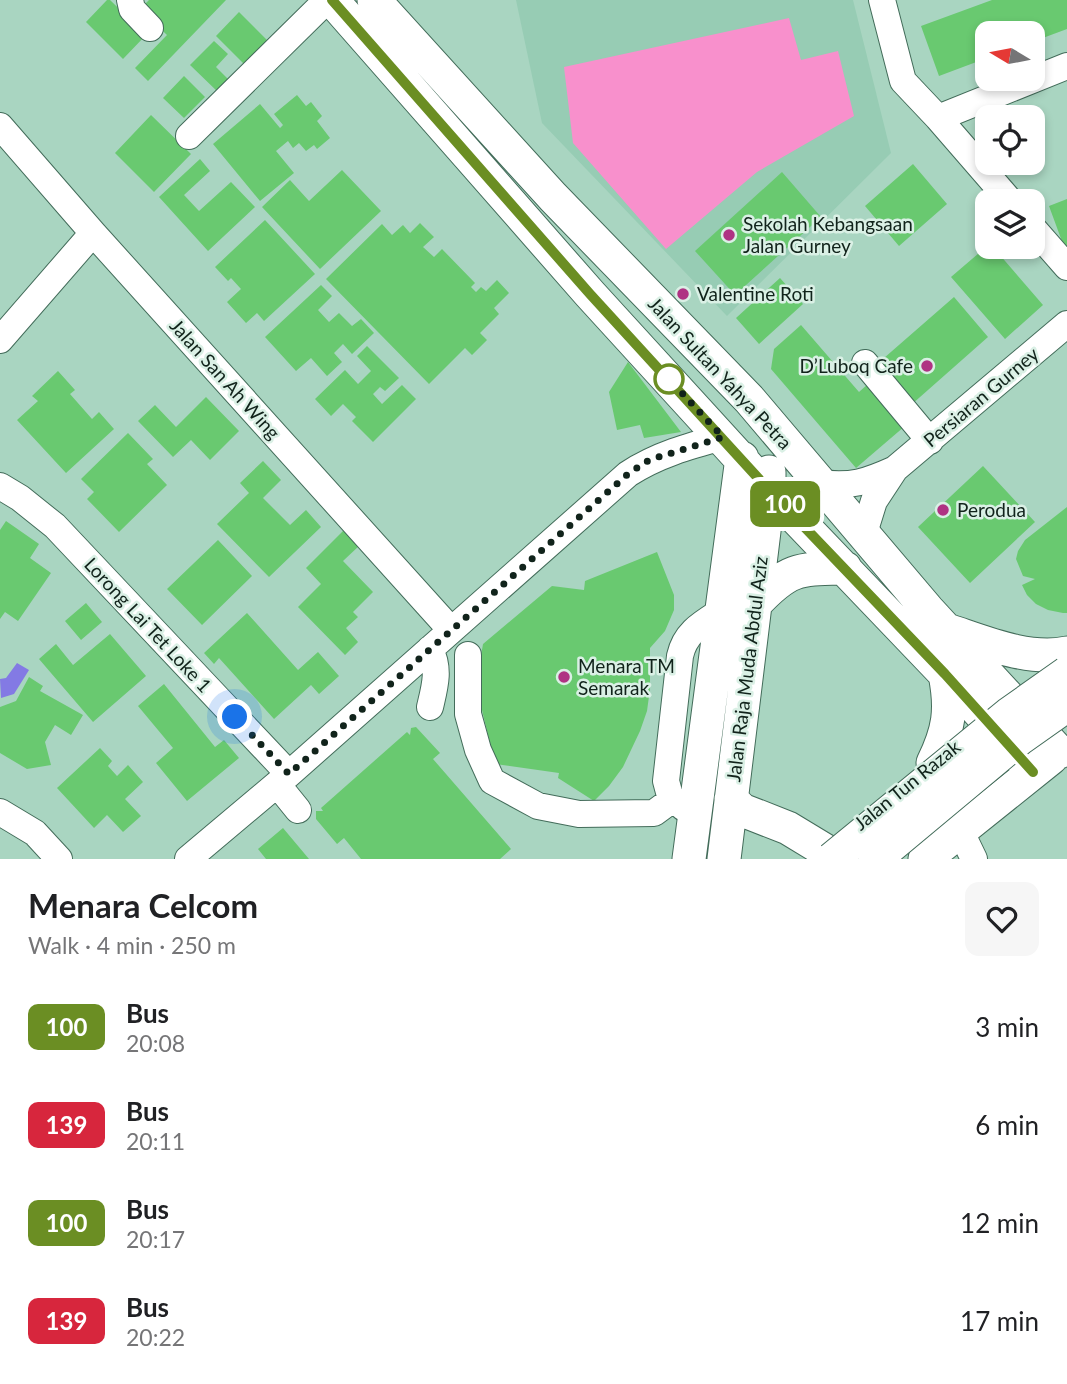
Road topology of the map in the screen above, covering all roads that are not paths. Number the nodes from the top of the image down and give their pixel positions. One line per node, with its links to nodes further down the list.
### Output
1 (130, 0): 5 (street)
2 (330, 0): 9 (street); 19 (main road, Jalan Sultan Yahya Petra)
3 (374, 0): 17 (main road, Jalan Sultan Yahya Petra)
4 (882, 0): 7 (street)
5 (150, 28)
6 (1067, 66): 7 (street)
7 (938, 118): 10 (street)
8 (0, 126): 11 (street, Jalan San Ah Wing)
9 (189, 136)
10 (1000, 189)
11 (93, 233): 15 (street); 27 (street, Jalan San Ah Wing)
12 (1045, 242): 13 (street)
13 (1067, 267)
14 (1067, 324): 18 (street, Persiaran Gurney)
15 (0, 341)
16 (865, 363): 18 (street)
17 (749, 399): 21 (main road, Jalan Sultan Yahya Petra); 23 (main road, Jalan Raja Muda Abdul Aziz)
18 (930, 442): 20 (street, Persiaran Gurney)
19 (732, 447): 23 (main road, Jalan Sultan Yahya Petra); 27 (street); 43 (main road, Jalan Raja Muda Abdul Aziz)
20 (895, 470): 21 (street, Persiaran Gurney); 24 (street, Persiaran Gurney)
21 (820, 483): 24 (main road, Jalan Sultan Yahya Petra)
22 (0, 485): 41 (street, Lorong Lai Tet Loke 1)
23 (769, 490): 25 (main road, Jalan Sultan Yahya Petra); 26 (main road, Jalan Raja Muda Abdul Aziz)
24 (864, 533): 28 (main road, Jalan Sultan Yahya Petra)
25 (845, 568): 26 (main road); 34 (main road, Jalan Sultan Yahya Petra)
26 (756, 603): 42 (main road, Jalan Raja Muda Abdul Aziz)
27 (452, 630): 29 (street)
28 (947, 631): 30 (main road); 37 (main road, Jalan Sultan Yahya Petra)
29 (430, 649): 36 (street); 41 (street)
30 (1067, 653)
31 (468, 655): 43 (street)
32 (1067, 664): 37 (main road, Jalan Tun Razak)
33 (1067, 673): 47 (main road, Jalan Tun Razak, bridge)
34 (945, 674): 37 (main road, Jalan Sultan Yahya Petra); 39 (main road)
35 (1067, 705): 52 (main road, Jalan Tun Razak, bridge)
36 (430, 707)
37 (999, 710): 38 (main road, Jalan Sultan Yahya Petra); 39 (main road, Jalan Tun Razak); 40 (main road, Jalan Sultan Yahya Petra)
38 (1063, 749): 40 (main road)
39 (933, 764): 47 (main road, Jalan Tun Razak)
40 (1033, 772): 46 (main road)
41 (283, 779): 44 (street, Lorong Lai Tet Loke 1); 49 (street)
42 (731, 799): 47 (main road); 51 (main road, Jalan Raja Muda Abdul Aziz)
43 (683, 808): 50 (main road, Jalan Raja Muda Abdul Aziz)
44 (298, 810)
45 (0, 812): 48 (street)
46 (967, 845): 53 (main road)
47 (825, 856)
48 (59, 859)
49 (188, 859)
50 (689, 859)
51 (724, 859)
52 (875, 859)
53 (925, 859)

